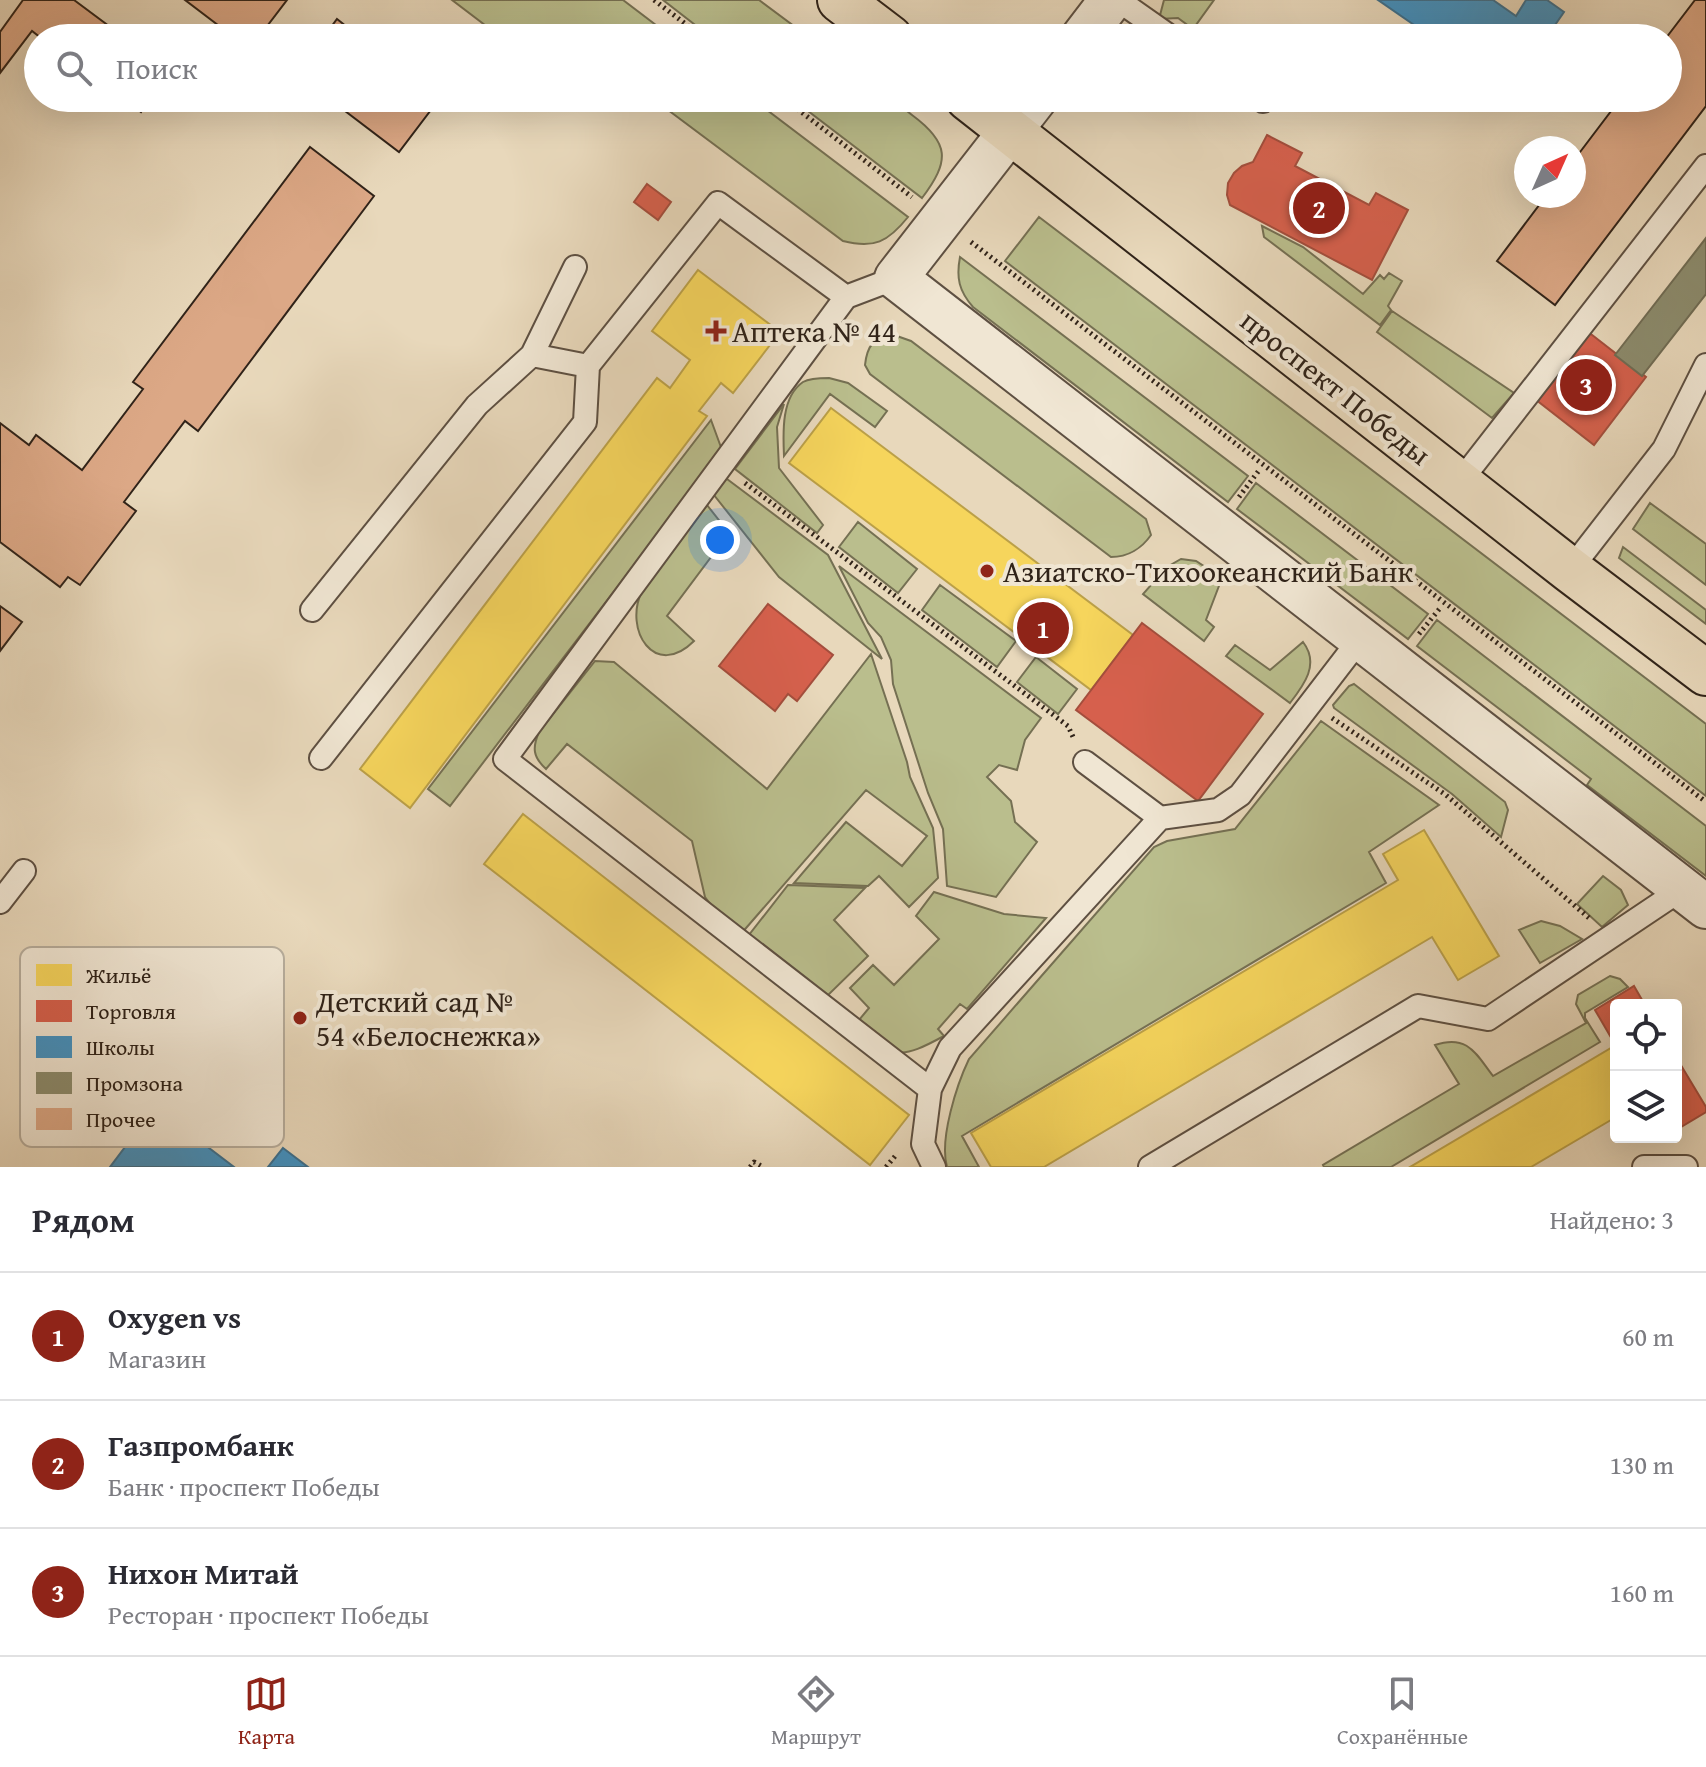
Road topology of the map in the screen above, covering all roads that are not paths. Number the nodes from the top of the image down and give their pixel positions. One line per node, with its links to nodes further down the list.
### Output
1 (840, 0): 4 (main road)
2 (1111, 0): 5 (street)
3 (1118, 0): 6 (lane)
4 (872, 24)
5 (1093, 24)
6 (1152, 24)
7 (1023, 114): 10 (street); 15 (main road, проспект Победы)
8 (1706, 166): 15 (lane)
9 (575, 267): 12 (lane)
10 (896, 278): 11 (lane); 18 (street)
11 (846, 297): 14 (lane); 26 (lane)
12 (532, 355): 14 (lane); 17 (lane)
13 (1706, 365): 16 (lane)
14 (588, 366): 20 (lane)
15 (1459, 483): 16 (main road, проспект Победы)
16 (1570, 570): 19 (main road, проспект Победы)
17 (312, 610)
18 (1360, 639): 22 (lane); 24 (street)
19 (1706, 673)
20 (321, 758)
21 (1085, 762): 22 (lane)
22 (1160, 818): 26 (lane)
23 (24, 871): 25 (lane)
24 (1694, 898): 28 (lane)
25 (0, 902)
26 (930, 1089): 27 (lane)
27 (934, 1167)
28 (1150, 1167)
29 (1644, 1167): 30 (lane)
30 (1686, 1167)

